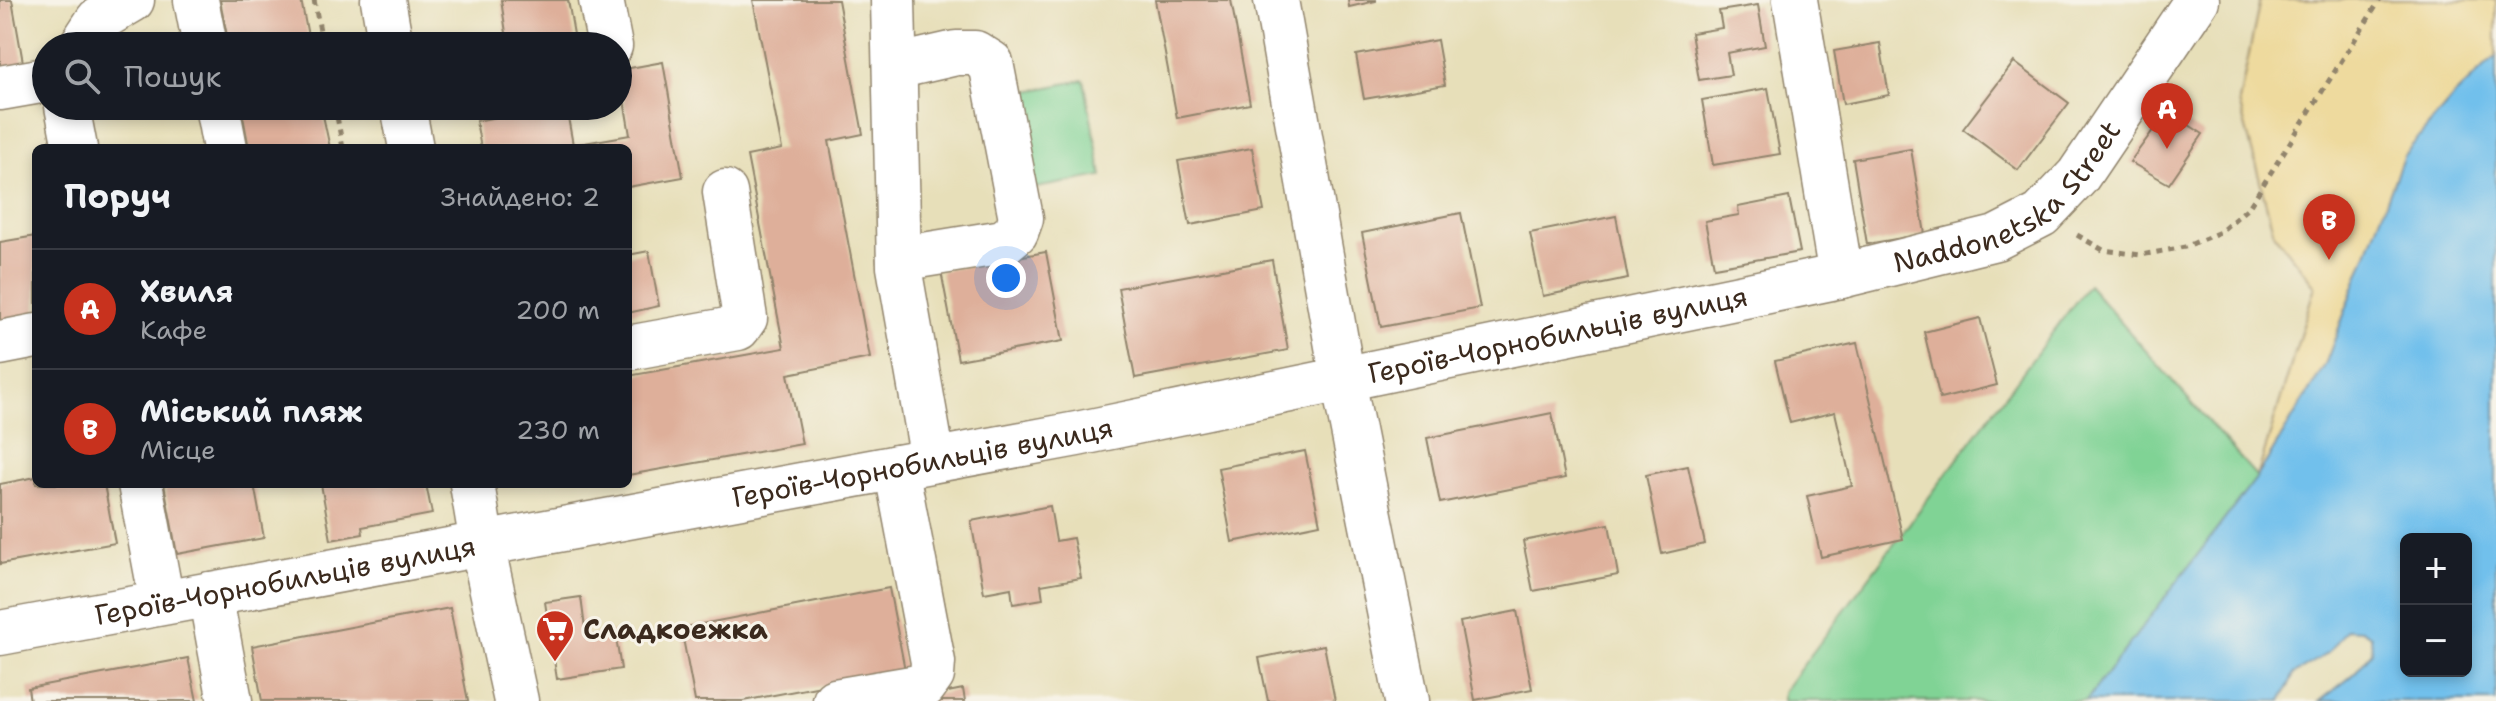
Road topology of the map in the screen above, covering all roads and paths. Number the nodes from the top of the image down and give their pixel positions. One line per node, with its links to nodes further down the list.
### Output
1 (196, 0): 10 (street)
2 (314, 0): 11 (path)
3 (383, 0): 12 (street)
4 (601, 0): 13 (street)
5 (893, 0): 14 (street)
6 (1276, 0): 32 (street)
7 (1795, 0): 28 (street)
8 (2197, 0): 26 (street, Naddonetska Street)
9 (2380, 0): 26 (path)
10 (202, 32)
11 (320, 32)
12 (389, 32)
13 (607, 32)
14 (895, 67): 27 (street); 27 (street)
15 (32, 82): 16 (street)
16 (0, 88)
17 (70, 120): 21 (street)
18 (220, 120): 22 (street)
19 (338, 120): 23 (path)
20 (406, 120): 24 (street)
21 (74, 144)
22 (224, 144)
23 (342, 144)
24 (410, 144)
25 (725, 192): 31 (street)
26 (2041, 215): 28 (street, Naddonetska Street)
27 (899, 259): 33 (street)
28 (1841, 276): 32 (street, Героїв-Чорнобильців вулиця)
29 (32, 337): 30 (street)
30 (0, 343)
31 (632, 347)
32 (1343, 380): 33 (street, Героїв-Чорнобильців вулиця); 44 (street)
33 (914, 464): 36 (street, Героїв-Чорнобильців вулиця); 40 (street)
34 (141, 488): 38 (street)
35 (473, 488): 36 (street)
36 (482, 544): 37 (street, Героїв-Чорнобильців вулиця); 42 (street)
37 (210, 594): 38 (street, Героїв-Чорнобильців вулиця); 41 (street)
38 (162, 602): 39 (street, Героїв-Чорнобильців вулиця)
39 (0, 633)
40 (898, 696): 43 (street)
41 (230, 701)
42 (516, 701)
43 (835, 701)
44 (1407, 701)

